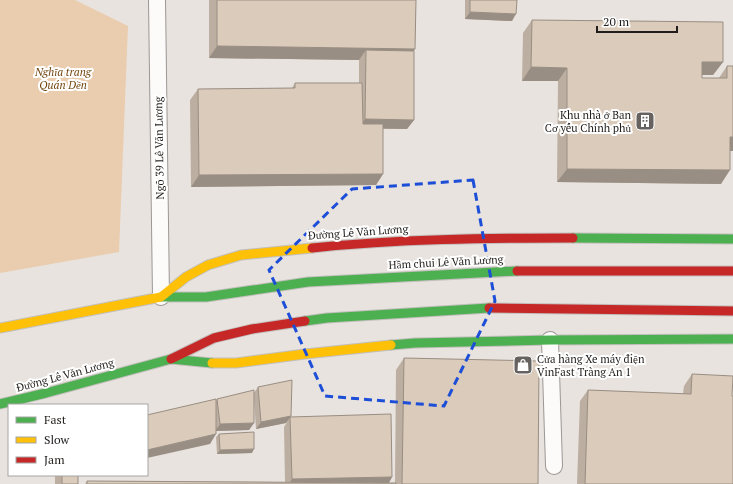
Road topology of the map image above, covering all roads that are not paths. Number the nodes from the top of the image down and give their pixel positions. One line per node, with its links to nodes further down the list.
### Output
1 (157, 0): 4 (lane, Ngõ 39 Lê Văn Lương)
2 (733, 239): 4 (main road, Đường Lê Văn Lương)
3 (733, 271): 4 (main road, Hầm chui Lê Văn Lương)
4 (161, 297): 6 (main road, Đường Lê Văn Lương)
5 (733, 311): 9 (main road)
6 (0, 328)
7 (733, 339): 8 (main road, Đường Lê Văn Lương)
8 (550, 340): 9 (main road, Đường Lê Văn Lương); 11 (lane)
9 (171, 359): 10 (main road, Đường Lê Văn Lương)
10 (0, 404)
11 (554, 466)

